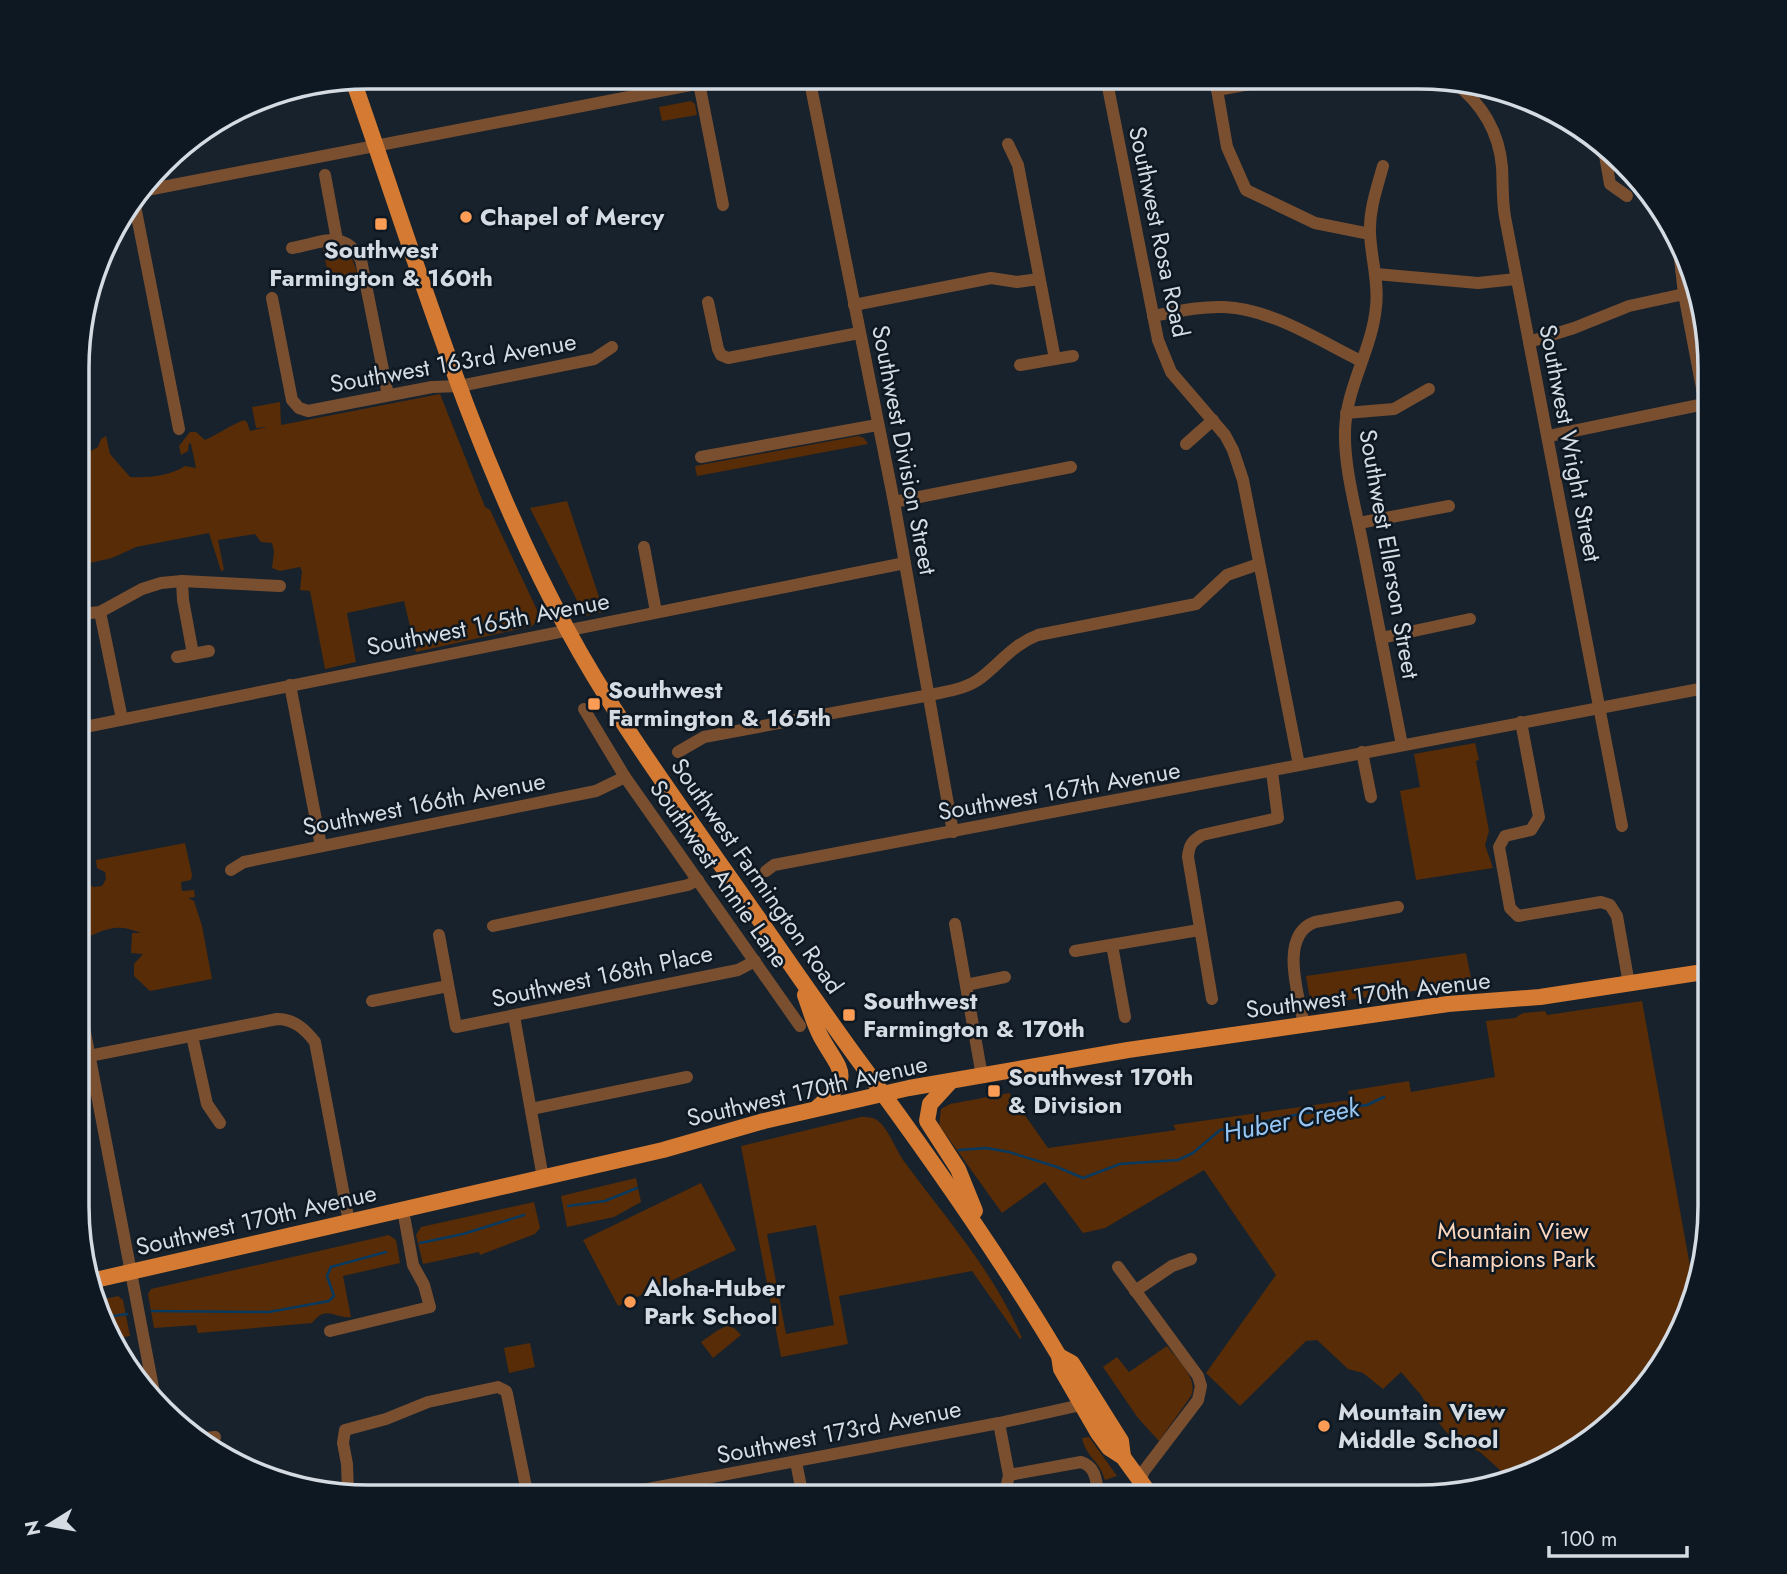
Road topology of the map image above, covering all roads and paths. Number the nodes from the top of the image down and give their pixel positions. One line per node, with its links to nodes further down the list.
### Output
1 (668, 89): 9 (street)
2 (700, 89): 15 (street)
3 (811, 89): 27 (street, Southwest Division Street)
4 (1108, 89): 28 (street, Southwest Rosa Road)
5 (1217, 89): 17 (street)
6 (357, 90): 9 (main road, Southwest Farmington Road)
7 (1466, 94): 23 (street, Southwest Wright Street)
8 (1008, 144): 22 (street)
9 (376, 145): 13 (street); 37 (main road, Southwest Farmington Road)
10 (1606, 162): 14 (street)
11 (1383, 166): 17 (street, Southwest Ellerson Street)
12 (325, 175): 18 (street)
13 (155, 188)
14 (1627, 196)
15 (723, 205)
16 (136, 213): 44 (street)
17 (1370, 233): 20 (street, Southwest Ellerson Street)
18 (337, 240): 19 (street); 39 (street)
19 (292, 248)
20 (1376, 274): 23 (street); 35 (street, Southwest Ellerson Street)
21 (1682, 276): 24 (street)
22 (1039, 279): 27 (street); 34 (street)
23 (1516, 279): 31 (street, Southwest Wright Street)
24 (1684, 294): 29 (street); 31 (street)
25 (272, 298): 39 (street, Southwest 163rd Avenue)
26 (708, 302): 30 (street)
27 (854, 305): 30 (street, Southwest Division Street)
28 (1153, 316): 35 (street); 42 (street, Southwest Rosa Road)
29 (1693, 317)
30 (859, 333): 43 (street, Southwest Division Street)
31 (1529, 342): 45 (street, Southwest Wright Street)
32 (612, 347): 37 (street, Southwest 163rd Avenue)
33 (1073, 356): 34 (street)
34 (1055, 359): 36 (street)
35 (1361, 361): 41 (street, Southwest Ellerson Street)
36 (1020, 365)
37 (460, 386): 39 (street, Southwest 163rd Avenue); 61 (main road, Southwest Farmington Road)
38 (1429, 389): 41 (street)
39 (388, 395)
40 (1698, 406): 45 (street)
41 (1346, 413): 51 (street, Southwest Ellerson Street)
42 (1213, 420): 46 (street); 54 (street, Southwest Rosa Road)
43 (877, 425): 47 (street); 49 (street, Southwest Division Street)
44 (179, 429)
45 (1549, 436): 69 (street, Southwest Wright Street)
46 (1186, 444)
47 (701, 457)
48 (1071, 467): 49 (street)
49 (894, 502): 53 (street, Southwest Division Street)
50 (1449, 506): 51 (street)
51 (1359, 523): 62 (street, Southwest Ellerson Street)
52 (644, 547): 58 (street)
53 (905, 563): 58 (street, Southwest 165th Avenue); 68 (street, Southwest Division Street)
54 (1259, 564): 68 (street); 77 (street, Southwest Rosa Road)
55 (183, 582): 56 (street); 57 (street); 64 (street)
56 (279, 586)
57 (100, 612): 59 (street); 71 (street)
58 (656, 612): 61 (street, Southwest 165th Avenue)
59 (89, 613)
60 (1470, 619): 62 (street)
61 (567, 630): 66 (street, Southwest 165th Avenue); 95 (main road, Southwest Farmington Road)
62 (1381, 638): 74 (street, Southwest Ellerson Street)
63 (209, 651): 64 (street)
64 (193, 654): 65 (street)
65 (177, 657)
66 (290, 685): 71 (street, Southwest 165th Avenue); 83 (street)
67 (1698, 689): 69 (street, Southwest 167th Avenue)
68 (930, 695): 75 (street); 82 (street, Southwest Division Street)
69 (1600, 708): 72 (street, Southwest 167th Avenue); 81 (street, Southwest Wright Street)
70 (584, 709): 79 (street, Southwest Annie Lane)
71 (122, 719): 73 (street, Southwest 165th Avenue)
72 (1521, 722): 74 (street, Southwest 167th Avenue); 98 (street)
73 (89, 726)
74 (1402, 745): 76 (street, Southwest 167th Avenue)
75 (678, 752)
76 (1362, 752): 77 (street, Southwest 167th Avenue); 80 (street)
77 (1299, 765): 78 (street, Southwest 167th Avenue)
78 (1272, 772): 82 (street, Southwest 167th Avenue); 90 (street)
79 (625, 777): 83 (street, Southwest 166th Avenue); 86 (street, Southwest Annie Lane)
80 (1371, 797)
81 (1622, 826)
82 (953, 832): 85 (street, Southwest 167th Avenue)
83 (320, 846): 84 (street, Southwest 166th Avenue)
84 (231, 870)
85 (765, 871)
86 (698, 880): 89 (street); 94 (street, Southwest Annie Lane)
87 (1398, 907): 105 (street)
88 (955, 923): 99 (street)
89 (493, 926)
90 (1199, 929): 92 (street); 101 (street)
91 (439, 935): 100 (street)
92 (1112, 945): 93 (street); 104 (street)
93 (1075, 951)
94 (755, 961): 103 (street, Southwest 168th Place); 106 (street, Southwest Annie Lane)
95 (797, 973): 112 (main road, Southwest Farmington Road); 113 (main road)
96 (1698, 973): 98 (main road, Southwest 170th Avenue)
97 (1005, 977): 99 (street)
98 (1629, 984): 105 (main road, Southwest 170th Avenue)
99 (967, 985): 109 (street)
100 (448, 986): 102 (street); 103 (street, Southwest 168th Place)
101 (1212, 999)
102 (372, 1001)
103 (514, 1016): 114 (street)
104 (1125, 1017)
105 (1304, 1025): 109 (main road, Southwest 170th Avenue)
106 (800, 1026)
107 (192, 1036): 108 (street); 115 (street); 118 (street)
108 (89, 1056): 122 (street)
109 (982, 1076): 111 (main road, Southwest 170th Avenue)
110 (687, 1077): 114 (street)
111 (951, 1081): 112 (main road, Southwest 170th Avenue); 119 (main road)
112 (884, 1092): 113 (main road, Southwest 170th Avenue); 119 (main road, Southwest Farmington Road)
113 (817, 1108): 116 (main road, Southwest 170th Avenue)
114 (531, 1109): 116 (street)
115 (220, 1123)
116 (544, 1178): 117 (main road, Southwest 170th Avenue)
117 (402, 1210): 118 (main road, Southwest 170th Avenue); 125 (street)
118 (349, 1222): 122 (main road, Southwest 170th Avenue)
119 (987, 1240): 126 (main road, Southwest Farmington Road)
120 (1191, 1259): 124 (street)
121 (1118, 1267): 124 (street)
122 (131, 1272): 123 (main road, Southwest 170th Avenue); 127 (street)
123 (99, 1279)
124 (1135, 1291): 140 (street)
125 (330, 1331)
126 (1059, 1356): 128 (main road, Southwest Farmington Road); 130 (main road, Southwest Farmington Road)
127 (152, 1382)
128 (1081, 1405): 129 (street, Southwest 173rd Avenue); 130 (main road, Southwest Farmington Road)
129 (999, 1423): 131 (street, Southwest 173rd Avenue); 132 (street)
130 (1122, 1457): 139 (main road, Southwest Farmington Road)
131 (796, 1462): 135 (street, Southwest 173rd Avenue); 136 (street)
132 (1009, 1475): 137 (street); 138 (street)
133 (348, 1484): 134 (street)
134 (526, 1485)
135 (670, 1485)
136 (801, 1485)
137 (1007, 1485)
138 (1096, 1485)
139 (1136, 1485)
140 (1140, 1485)

